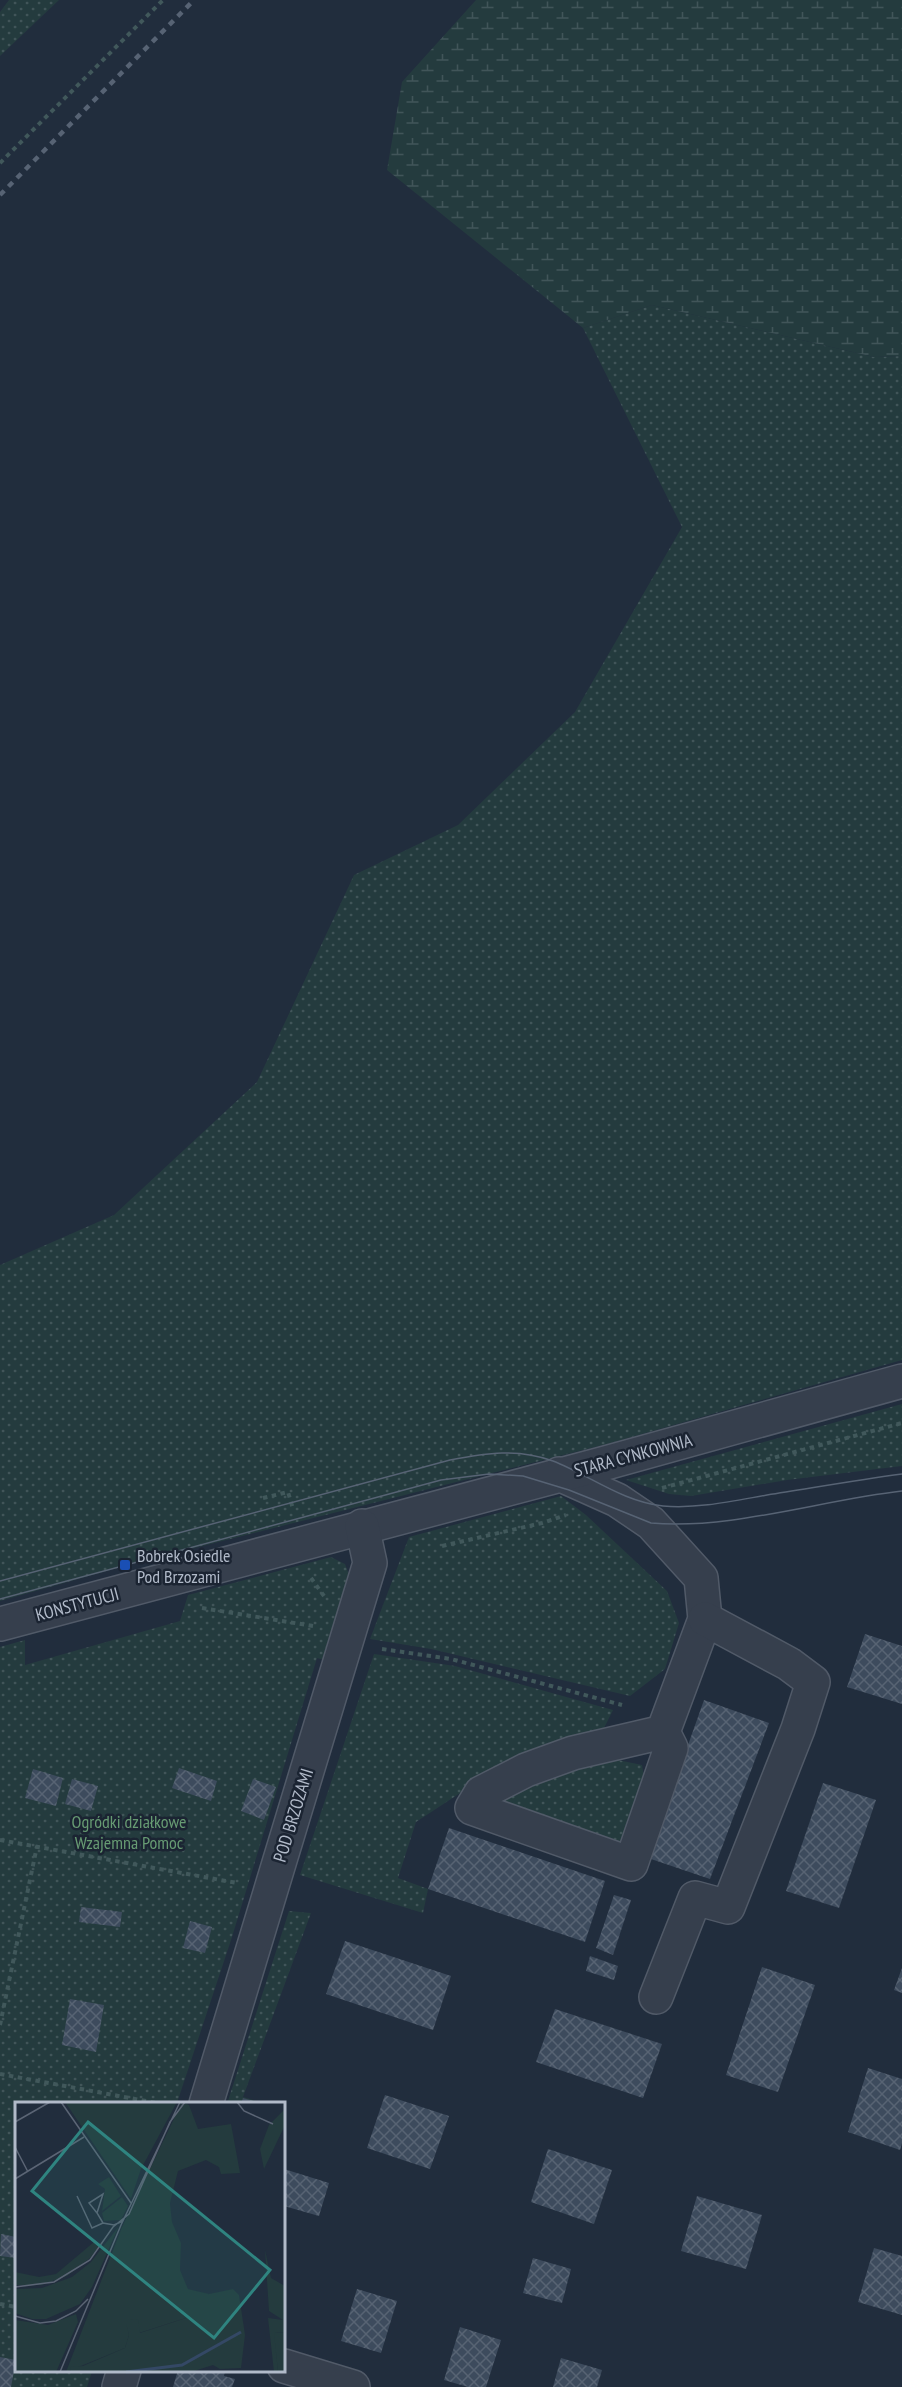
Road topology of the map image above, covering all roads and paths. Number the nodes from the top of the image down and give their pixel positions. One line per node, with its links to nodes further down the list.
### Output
1 (163, 0): 2 (path)
2 (0, 163)
3 (902, 1381): 4 (street, STARA CYNKOWNIA)
4 (560, 1474): 5 (street, STARA CYNKOWNIA); 6 (street)
5 (363, 1526): 7 (street, KONSTYTUCJI); 8 (street, POD BRZOZAMI)
6 (705, 1620): 9 (street); 13 (street)
7 (0, 1624)
8 (345, 1643): 9 (path); 12 (street, POD BRZOZAMI)
9 (664, 1728): 9 (street)
10 (0, 1840): 11 (path)
11 (36, 1846): 12 (path); 14 (path)
12 (270, 1891): 17 (street, POD BRZOZAMI)
13 (656, 1997)
14 (0, 2025)
15 (0, 2074): 16 (path)
16 (156, 2102)
17 (206, 2102)
18 (0, 2304): 19 (path)
19 (15, 2307)
20 (285, 2366): 23 (street)
21 (123, 2372): 22 (street)
22 (119, 2387)
23 (353, 2387)

